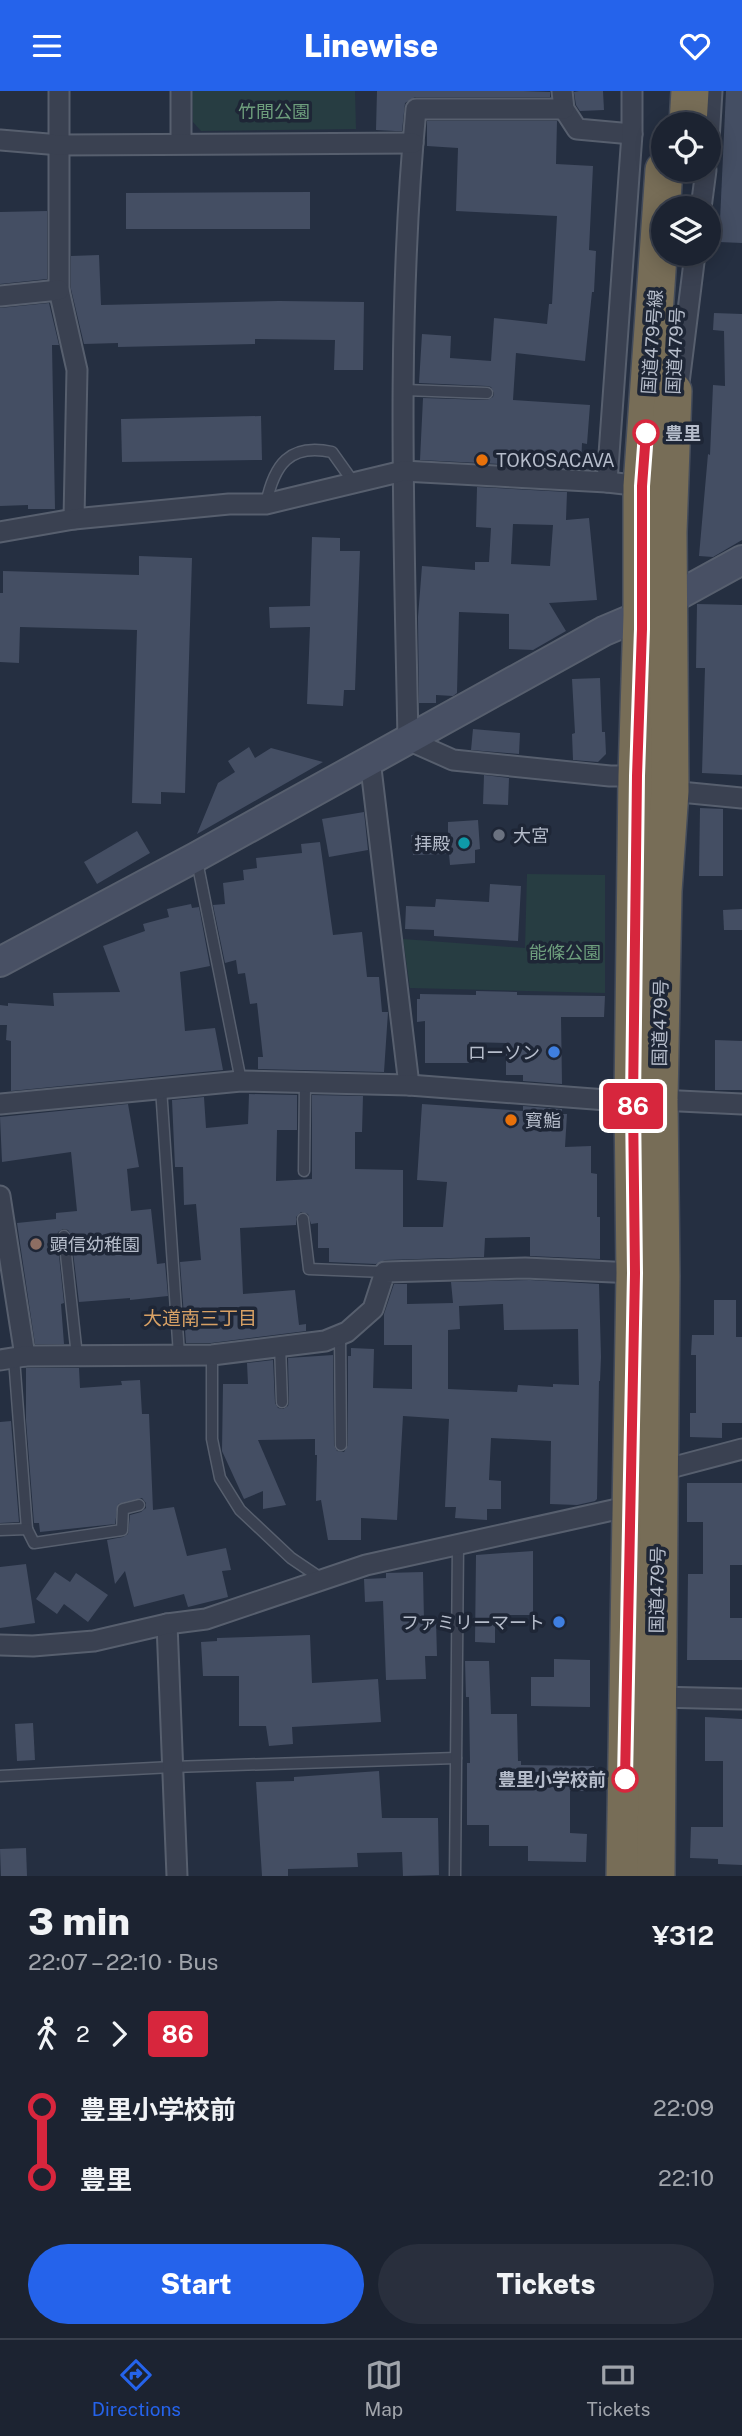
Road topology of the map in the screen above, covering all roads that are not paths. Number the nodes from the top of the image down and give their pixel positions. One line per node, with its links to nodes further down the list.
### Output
1 (59, 91): 15 (street)
2 (181, 91): 13 (street)
3 (632, 91): 11 (street)
4 (668, 91): 8 (highway)
5 (690, 91): 9 (highway)
6 (712, 91): 10 (street)
7 (563, 100): 11 (street); 14 (street)
8 (667, 112)
9 (689, 112)
10 (711, 112)
11 (632, 134): 26 (street)
12 (0, 141): 15 (street)
13 (181, 143): 14 (street); 15 (street)
14 (413, 143): 21 (street)
15 (60, 145): 19 (street)
16 (663, 182): 26 (highway, 国道479号線)
17 (679, 266): 23 (highway, 国道479号)
18 (694, 266): 23 (street)
19 (59, 290): 20 (street); 28 (street)
20 (0, 296)
21 (405, 390): 22 (lane); 24 (street)
22 (487, 393)
23 (670, 458): 31 (highway, 国道479号)
24 (403, 471): 25 (street); 26 (street); 32 (street)
25 (354, 483): 27 (street); 27 (lane)
26 (625, 484): 31 (highway, 国道479号線)
27 (265, 504): 28 (street)
28 (74, 519): 29 (street)
29 (0, 532)
30 (742, 560): 31 (street)
31 (656, 608): 32 (street); 34 (highway, 国道479号線); 35 (highway, 国道479号)
32 (408, 740): 33 (street); 34 (street)
33 (370, 760): 37 (street); 41 (street)
34 (637, 776): 43 (highway, 国道479号線)
35 (670, 791): 36 (street); 43 (highway, 国道479号)
36 (742, 798)
37 (196, 857): 38 (street); 39 (lane)
38 (0, 963)
39 (241, 1081): 40 (street); 42 (street)
40 (305, 1083): 41 (street); 46 (lane)
41 (409, 1085): 43 (street)
42 (161, 1088): 44 (street); 54 (lane)
43 (646, 1101): 45 (street); 51 (highway, 国道479号); 61 (highway, 国道479号)
44 (0, 1104)
45 (742, 1104)
46 (304, 1171)
47 (0, 1196): 57 (street)
48 (303, 1219): 50 (lane)
49 (64, 1236): 56 (lane)
50 (385, 1272): 51 (street); 52 (street)
51 (635, 1273): 63 (highway, 国道479号)
52 (340, 1335): 53 (street); 59 (lane)
53 (280, 1345): 55 (street); 58 (lane)
54 (179, 1355): 55 (street); 56 (street)
55 (212, 1355): 67 (lane)
56 (77, 1356): 57 (street)
57 (13, 1358): 64 (lane)
58 (282, 1402)
59 (341, 1445)
60 (742, 1449): 61 (street)
61 (659, 1471): 63 (street); 70 (highway, 国道479号)
62 (139, 1505): 64 (lane)
63 (631, 1506): 66 (street); 77 (highway, 国道479号)
64 (27, 1529): 65 (lane)
65 (0, 1530)
66 (458, 1543): 67 (street); 72 (lane)
67 (323, 1579): 68 (street)
68 (167, 1624): 69 (street); 73 (street)
69 (0, 1645)
70 (656, 1697): 71 (street); 77 (highway, 国道479号)
71 (742, 1699)
72 (456, 1758): 73 (lane); 76 (lane)
73 (172, 1767): 74 (lane); 75 (street)
74 (0, 1776)
75 (177, 1876)
76 (455, 1876)
77 (629, 1876)

